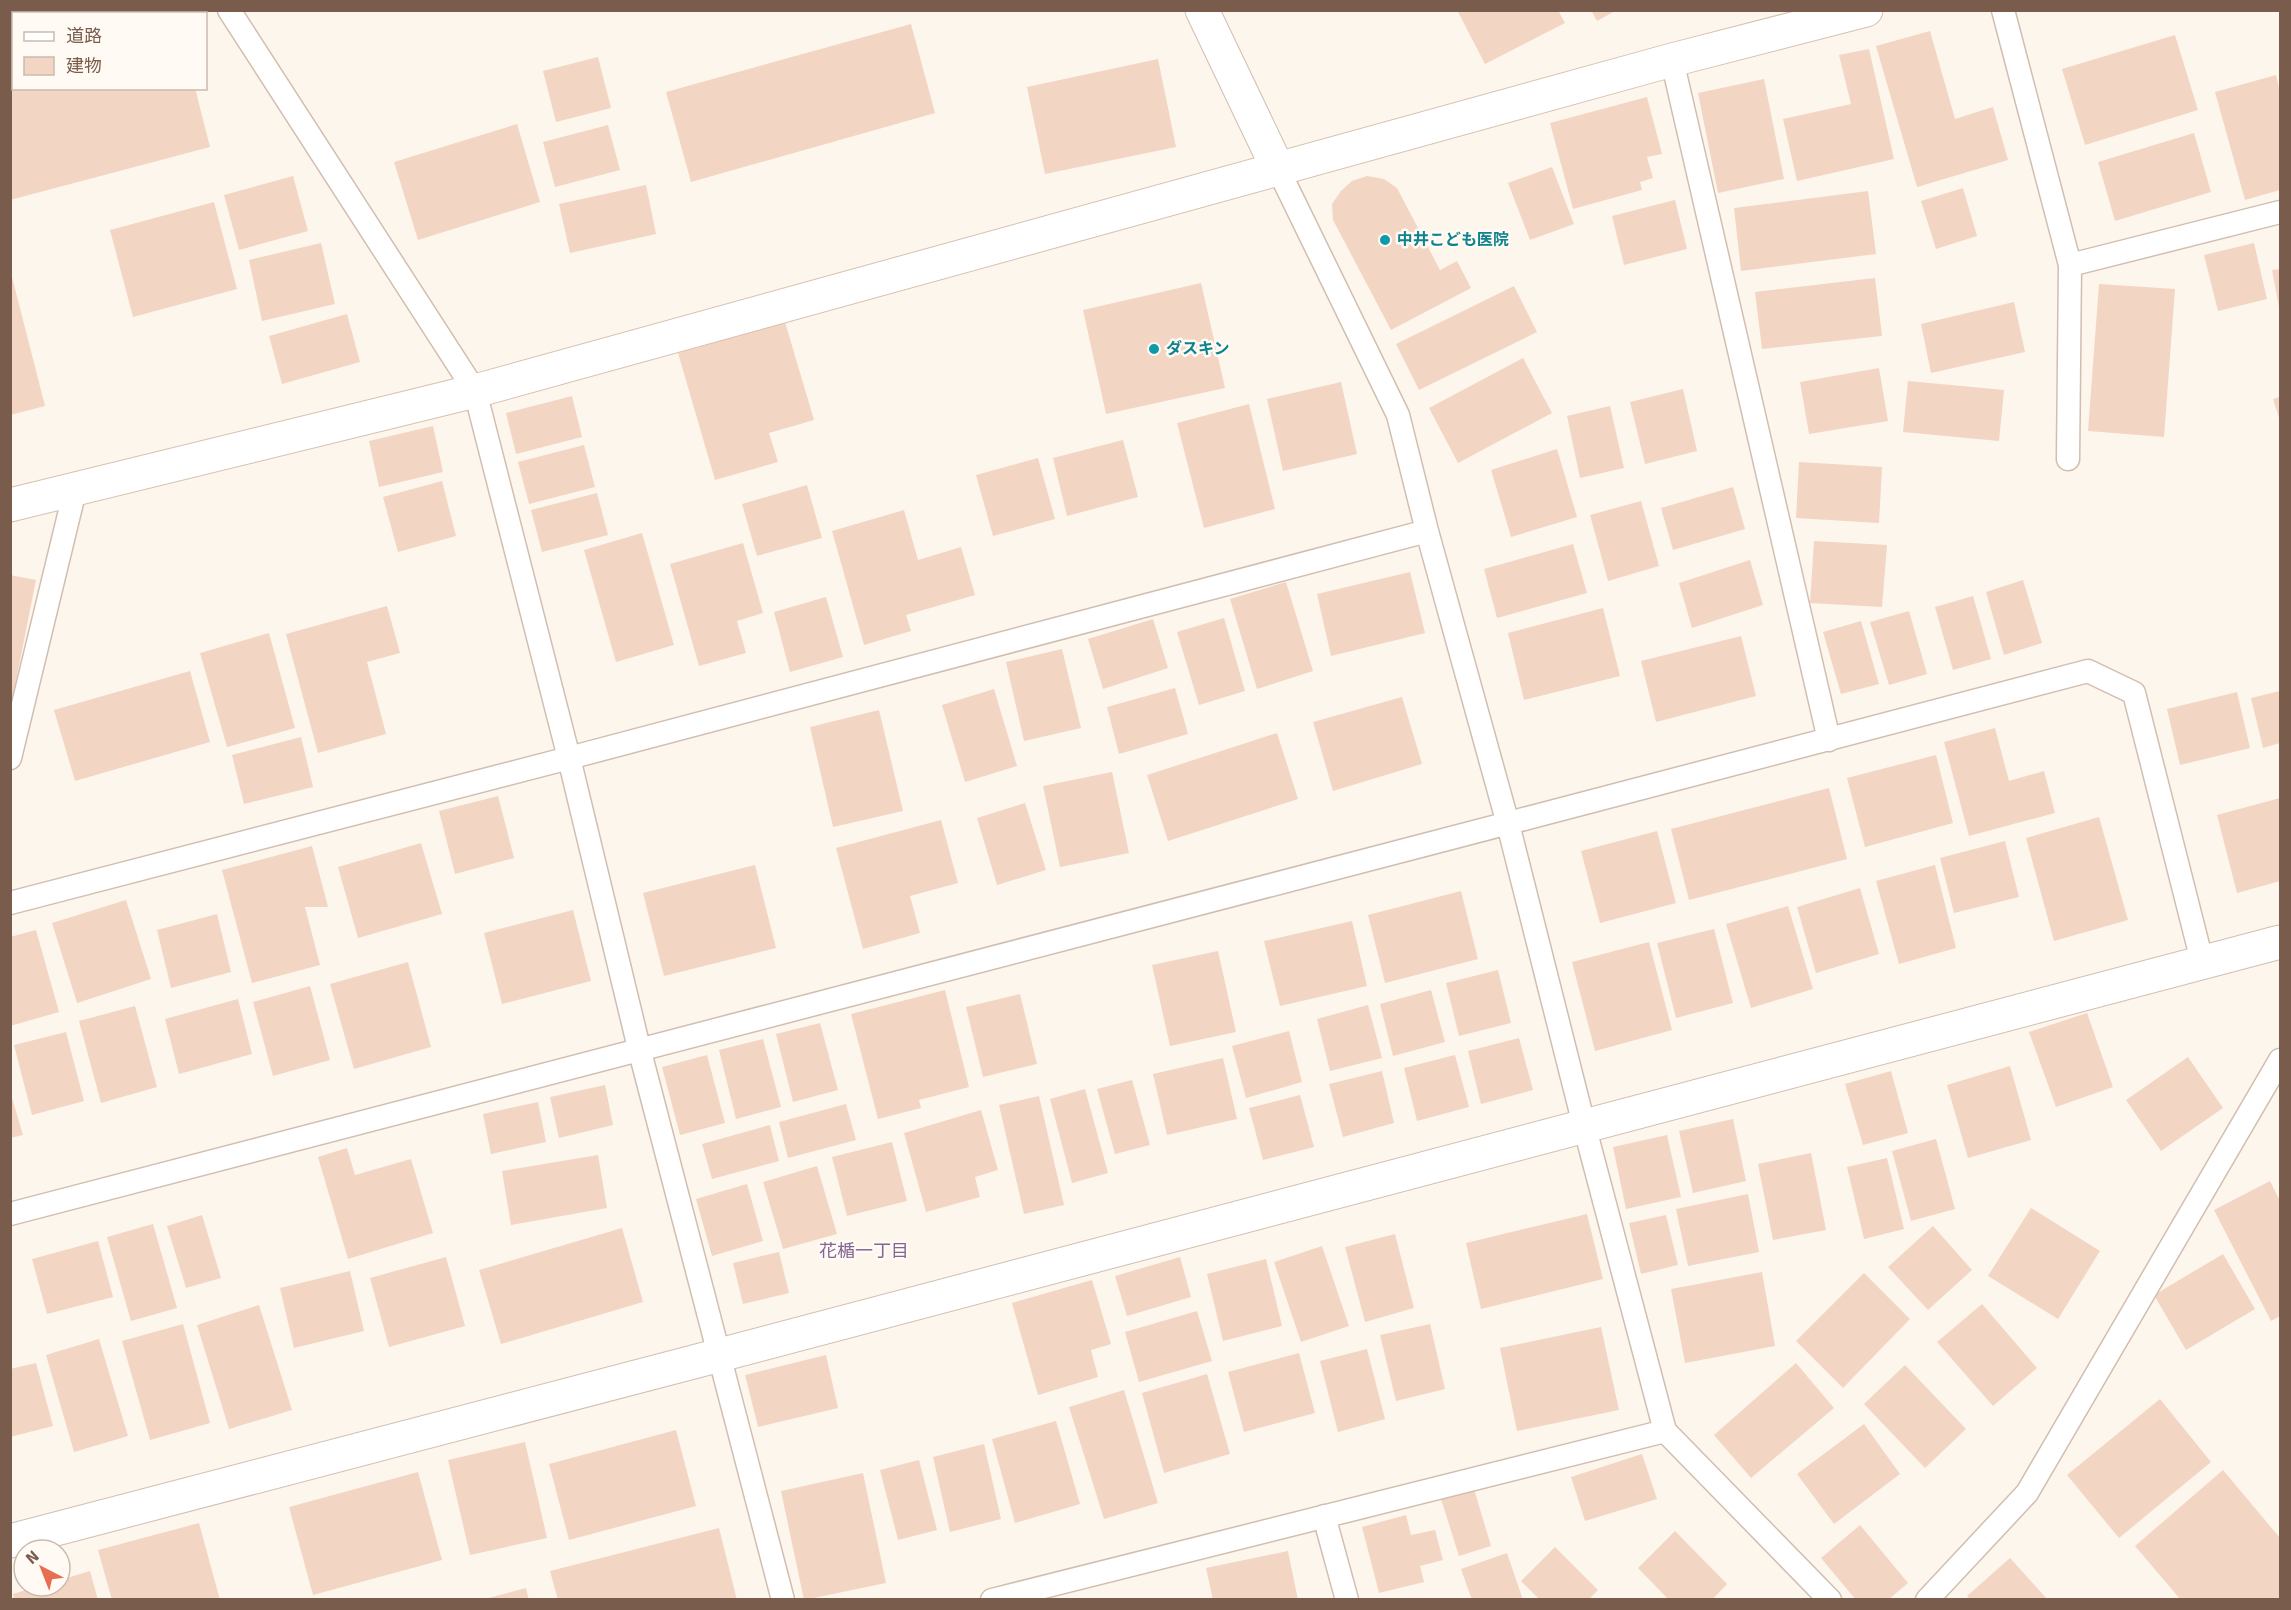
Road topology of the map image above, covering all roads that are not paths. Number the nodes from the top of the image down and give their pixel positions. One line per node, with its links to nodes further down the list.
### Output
1 (228, 10): 9 (lane)
2 (1202, 10): 6 (street)
3 (1866, 10): 5 (street)
4 (2003, 10): 8 (lane)
5 (1672, 60): 6 (street); 14 (lane)
6 (1278, 169): 9 (street); 13 (lane)
7 (2280, 212): 8 (lane)
8 (2070, 265): 10 (lane)
9 (475, 391): 11 (street); 16 (lane)
10 (2068, 459)
11 (75, 490): 12 (street); 15 (lane)
12 (10, 505)
13 (1427, 531): 16 (lane); 17 (lane)
14 (1829, 740): 17 (lane); 20 (lane)
15 (10, 758)
16 (569, 758): 18 (lane); 21 (lane)
17 (1508, 824): 21 (lane); 23 (lane)
18 (10, 903)
19 (2280, 942): 20 (street)
20 (2202, 961): 23 (street)
21 (639, 1048): 24 (lane); 25 (lane)
22 (2280, 1060): 33 (lane)
23 (1584, 1125): 25 (street); 26 (lane)
24 (10, 1214)
25 (720, 1355): 28 (street); 29 (lane)
26 (1665, 1431): 27 (lane); 32 (lane)
27 (1324, 1516): 30 (lane); 31 (lane)
28 (10, 1540)
29 (783, 1599)
30 (992, 1599)
31 (1347, 1599)
32 (1830, 1599)
33 (1927, 1599)

